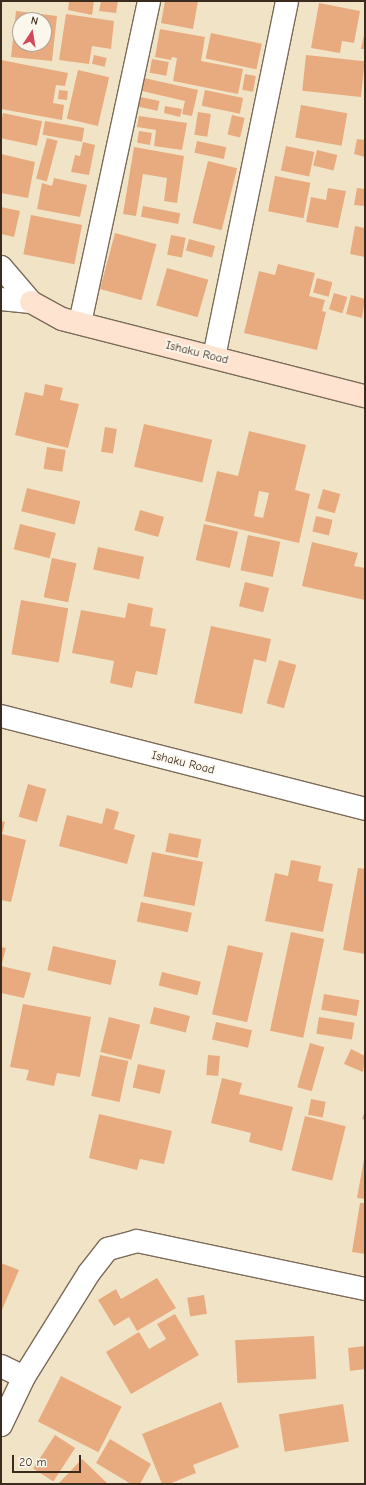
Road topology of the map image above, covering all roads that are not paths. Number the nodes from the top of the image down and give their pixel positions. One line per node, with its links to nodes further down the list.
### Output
1 (149, 1): 6 (street)
2 (287, 1): 7 (street)
3 (1, 267): 5 (street)
4 (1, 299): 5 (street)
5 (31, 302): 6 (street, Ishaku Road)
6 (80, 323): 7 (street, Ishaku Road)
7 (214, 357): 8 (street, Ishaku Road)
8 (365, 396)
9 (1, 716): 10 (street, Ishaku Road)
10 (365, 809)
11 (365, 1289): 13 (street)
12 (1, 1366): 13 (street)
13 (24, 1377): 14 (street)
14 (1, 1425)

